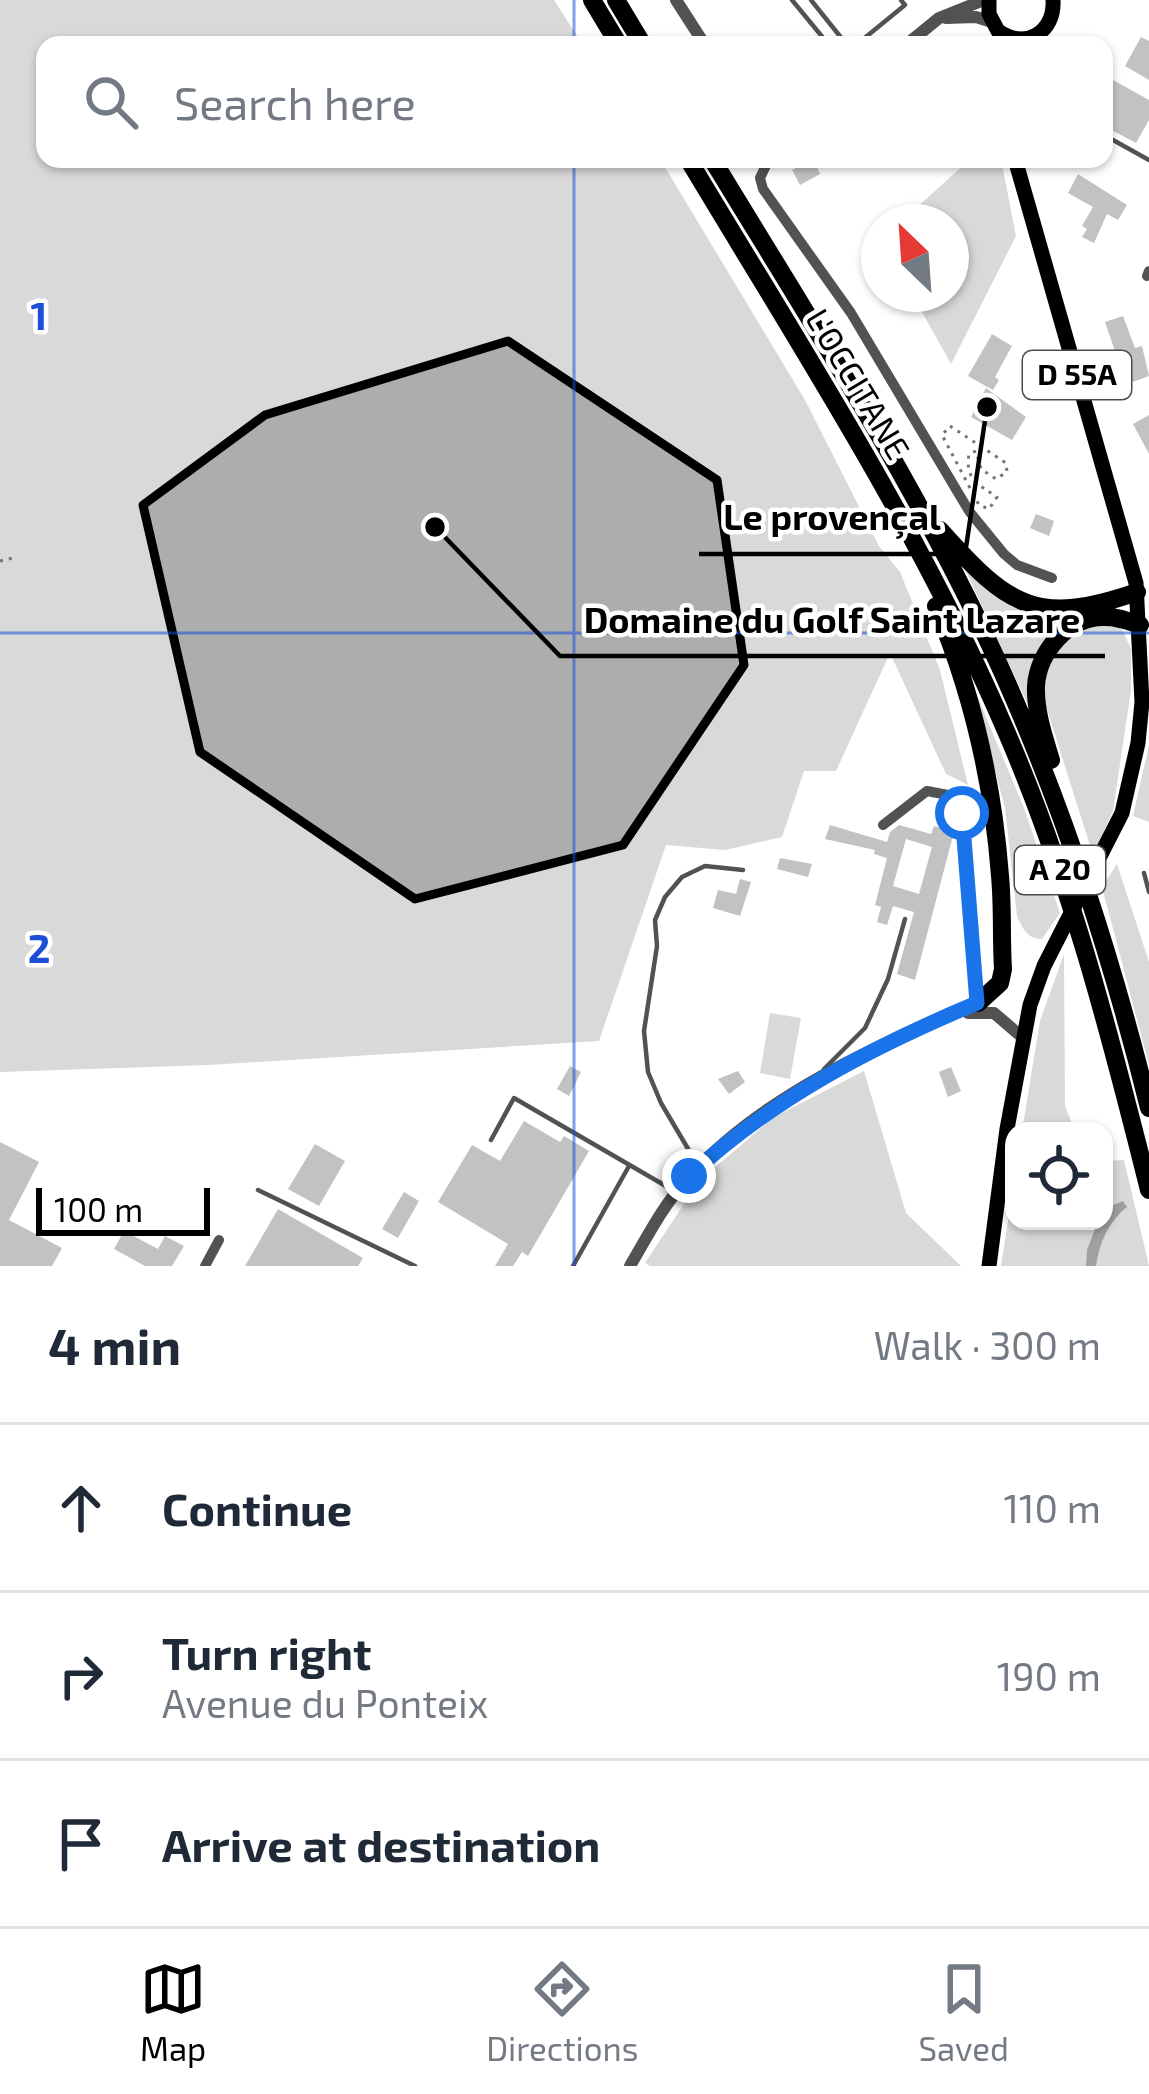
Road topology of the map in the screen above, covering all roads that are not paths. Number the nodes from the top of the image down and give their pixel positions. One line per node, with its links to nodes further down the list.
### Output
1 (592, 0): 11 (highway)
2 (616, 0): 12 (highway)
3 (676, 0): 13 (street)
4 (792, 0): 14 (lane)
5 (811, 0): 15 (lane)
6 (901, 0): 16 (lane)
7 (987, 0): 9 (street); 10 (main road)
8 (1053, 0): 19 (main road)
9 (939, 18): 10 (street); 17 (street)
10 (992, 22): 18 (main road)
11 (614, 36)
12 (638, 36)
13 (699, 36)
14 (822, 36)
15 (840, 36)
16 (867, 36)
17 (917, 36)
18 (1003, 36)
19 (1036, 36)
20 (1113, 140): 21 (lane)
21 (1149, 160)
22 (693, 168): 27 (highway, L'OCCITANE / A 20)
23 (717, 168): 26 (highway, L'OCCITANE / A 20)
24 (765, 168): 28 (street)
25 (1018, 168): 29 (main road, D 55A)
26 (920, 508): 29 (highway); 30 (highway, L'OCCITANE / A 20)
27 (926, 566): 36 (highway); 45 (highway, L'OCCITANE / A 20)
28 (1052, 578)
29 (1141, 609): 30 (highway); 38 (main road, D 55A)
30 (1060, 812): 40 (highway, L'OCCITANE / A 20)
31 (883, 825): 36 (street)
32 (742, 870): 43 (lane)
33 (1144, 873): 34 (lane)
34 (1149, 892)
35 (905, 919): 39 (lane)
36 (977, 1003): 37 (street)
37 (943, 1017): 38 (street); 39 (street)
38 (1022, 1037): 52 (main road)
39 (817, 1082): 43 (street)
40 (1149, 1108)
41 (491, 1140): 42 (lane)
42 (629, 1166): 46 (lane); 50 (lane)
43 (699, 1168): 46 (street)
44 (258, 1190): 49 (lane)
45 (1149, 1190)
46 (676, 1192): 51 (street)
47 (219, 1240): 48 (street)
48 (205, 1266)
49 (415, 1266)
50 (572, 1266)
51 (630, 1266)
52 (988, 1266)

